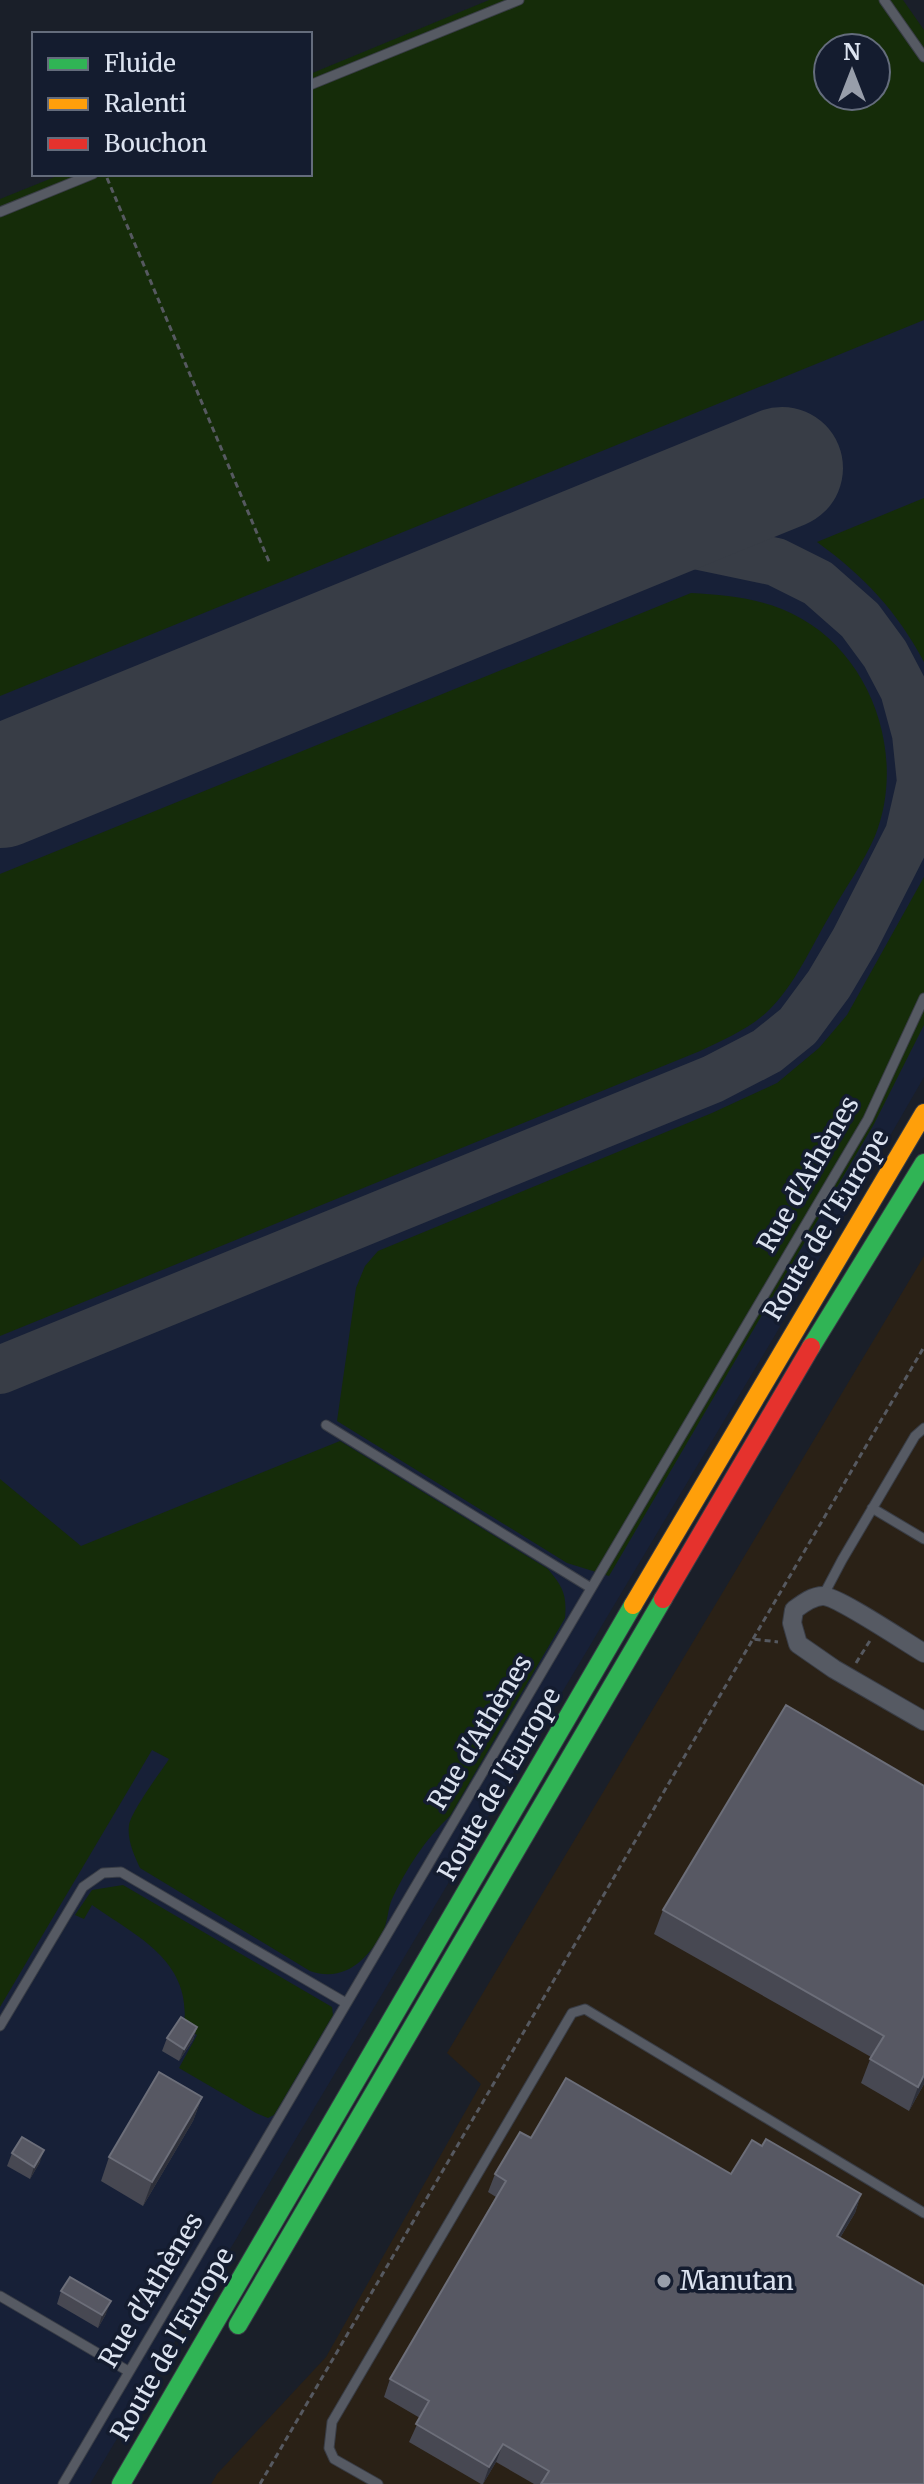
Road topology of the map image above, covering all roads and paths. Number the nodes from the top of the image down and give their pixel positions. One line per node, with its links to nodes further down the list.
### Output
1 (519, 0): 4 (lane)
2 (884, 0): 3 (lane)
3 (924, 57)
4 (312, 84)
5 (88, 176): 7 (lane)
6 (107, 176): 8 (path)
7 (0, 212)
8 (270, 564)
9 (924, 998): 19 (lane, Rue d'Athènes)
10 (924, 1091): 12 (main road)
11 (924, 1113): 12 (main road, Route de l'Europe)
12 (893, 1161): 34 (main road, Route de l'Europe)
13 (923, 1167): 31 (main road, Route de l'Europe)
14 (924, 1347): 22 (path)
15 (326, 1425): 19 (lane)
16 (924, 1428): 17 (lane)
17 (872, 1508): 18 (lane); 20 (lane)
18 (924, 1539)
19 (591, 1588): 27 (lane, Rue d'Athènes)
20 (823, 1596): 21 (street); 23 (street)
21 (879, 1626): 24 (street); 25 (path)
22 (753, 1639): 23 (path); 35 (path)
23 (798, 1644): 25 (street)
24 (924, 1653)
25 (848, 1677): 26 (street)
26 (924, 1721)
27 (346, 2003): 28 (lane); 32 (lane, Rue d'Athènes)
28 (0, 2026)
29 (924, 2213): 36 (lane)
30 (0, 2296): 32 (lane)
31 (231, 2336)
32 (128, 2371): 33 (lane, Rue d'Athènes)
33 (63, 2484)
34 (121, 2484)
35 (260, 2484)
36 (378, 2484)

